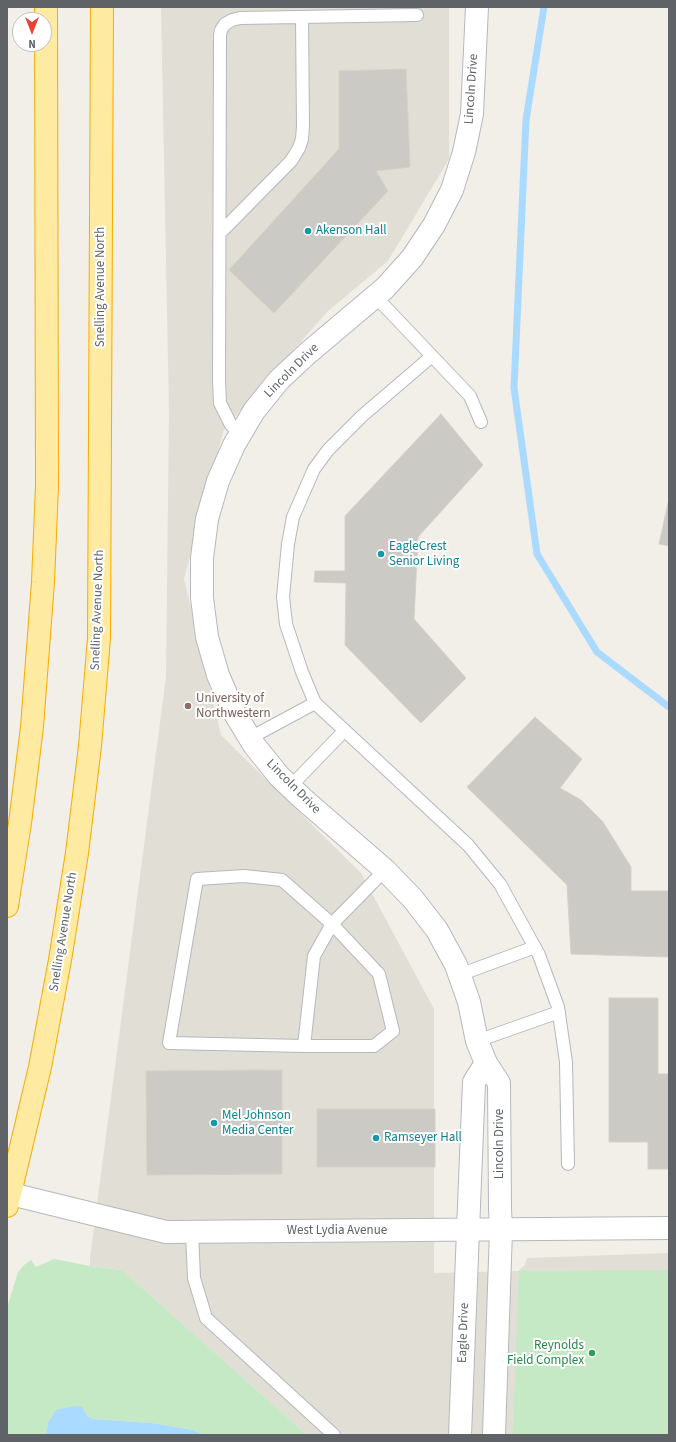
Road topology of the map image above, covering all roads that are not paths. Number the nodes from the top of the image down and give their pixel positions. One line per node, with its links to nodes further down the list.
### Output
1 (46, 7): 17 (highway)
2 (102, 7): 26 (highway, Snelling Avenue North)
3 (477, 7): 8 (street, Lincoln Drive)
4 (318, 12): 5 (lane); 6 (lane)
5 (417, 15)
6 (302, 17): 7 (lane); 7 (lane)
7 (220, 233): 11 (lane)
8 (375, 296): 9 (lane); 11 (street, Lincoln Drive)
9 (432, 356): 10 (lane); 12 (lane)
10 (482, 422)
11 (240, 434): 14 (street, Lincoln Drive)
12 (315, 703): 13 (lane); 14 (lane)
13 (344, 731): 15 (lane); 19 (lane)
14 (250, 738): 15 (street, Lincoln Drive)
15 (290, 787): 16 (street, Lincoln Drive)
16 (385, 870): 18 (lane); 20 (street, Lincoln Drive)
17 (7, 906)
18 (332, 924): 23 (lane); 23 (lane); 23 (lane)
19 (535, 947): 20 (lane); 21 (lane)
20 (459, 976): 22 (street, Lincoln Drive)
21 (559, 1012): 22 (lane); 25 (lane)
22 (477, 1041): 24 (street, Lincoln Drive)
23 (304, 1046)
24 (486, 1063): 28 (street); 29 (street, Lincoln Drive)
25 (568, 1164)
26 (8, 1197): 30 (street, West Lydia Avenue)
27 (669, 1228): 29 (street, West Lydia Avenue)
28 (468, 1230): 29 (street, West Lydia Avenue); 30 (street, West Lydia Avenue); 32 (street, Eagle Drive)
29 (501, 1230): 33 (street)
30 (192, 1232): 31 (lane)
31 (334, 1435)
32 (460, 1435)
33 (494, 1435)

